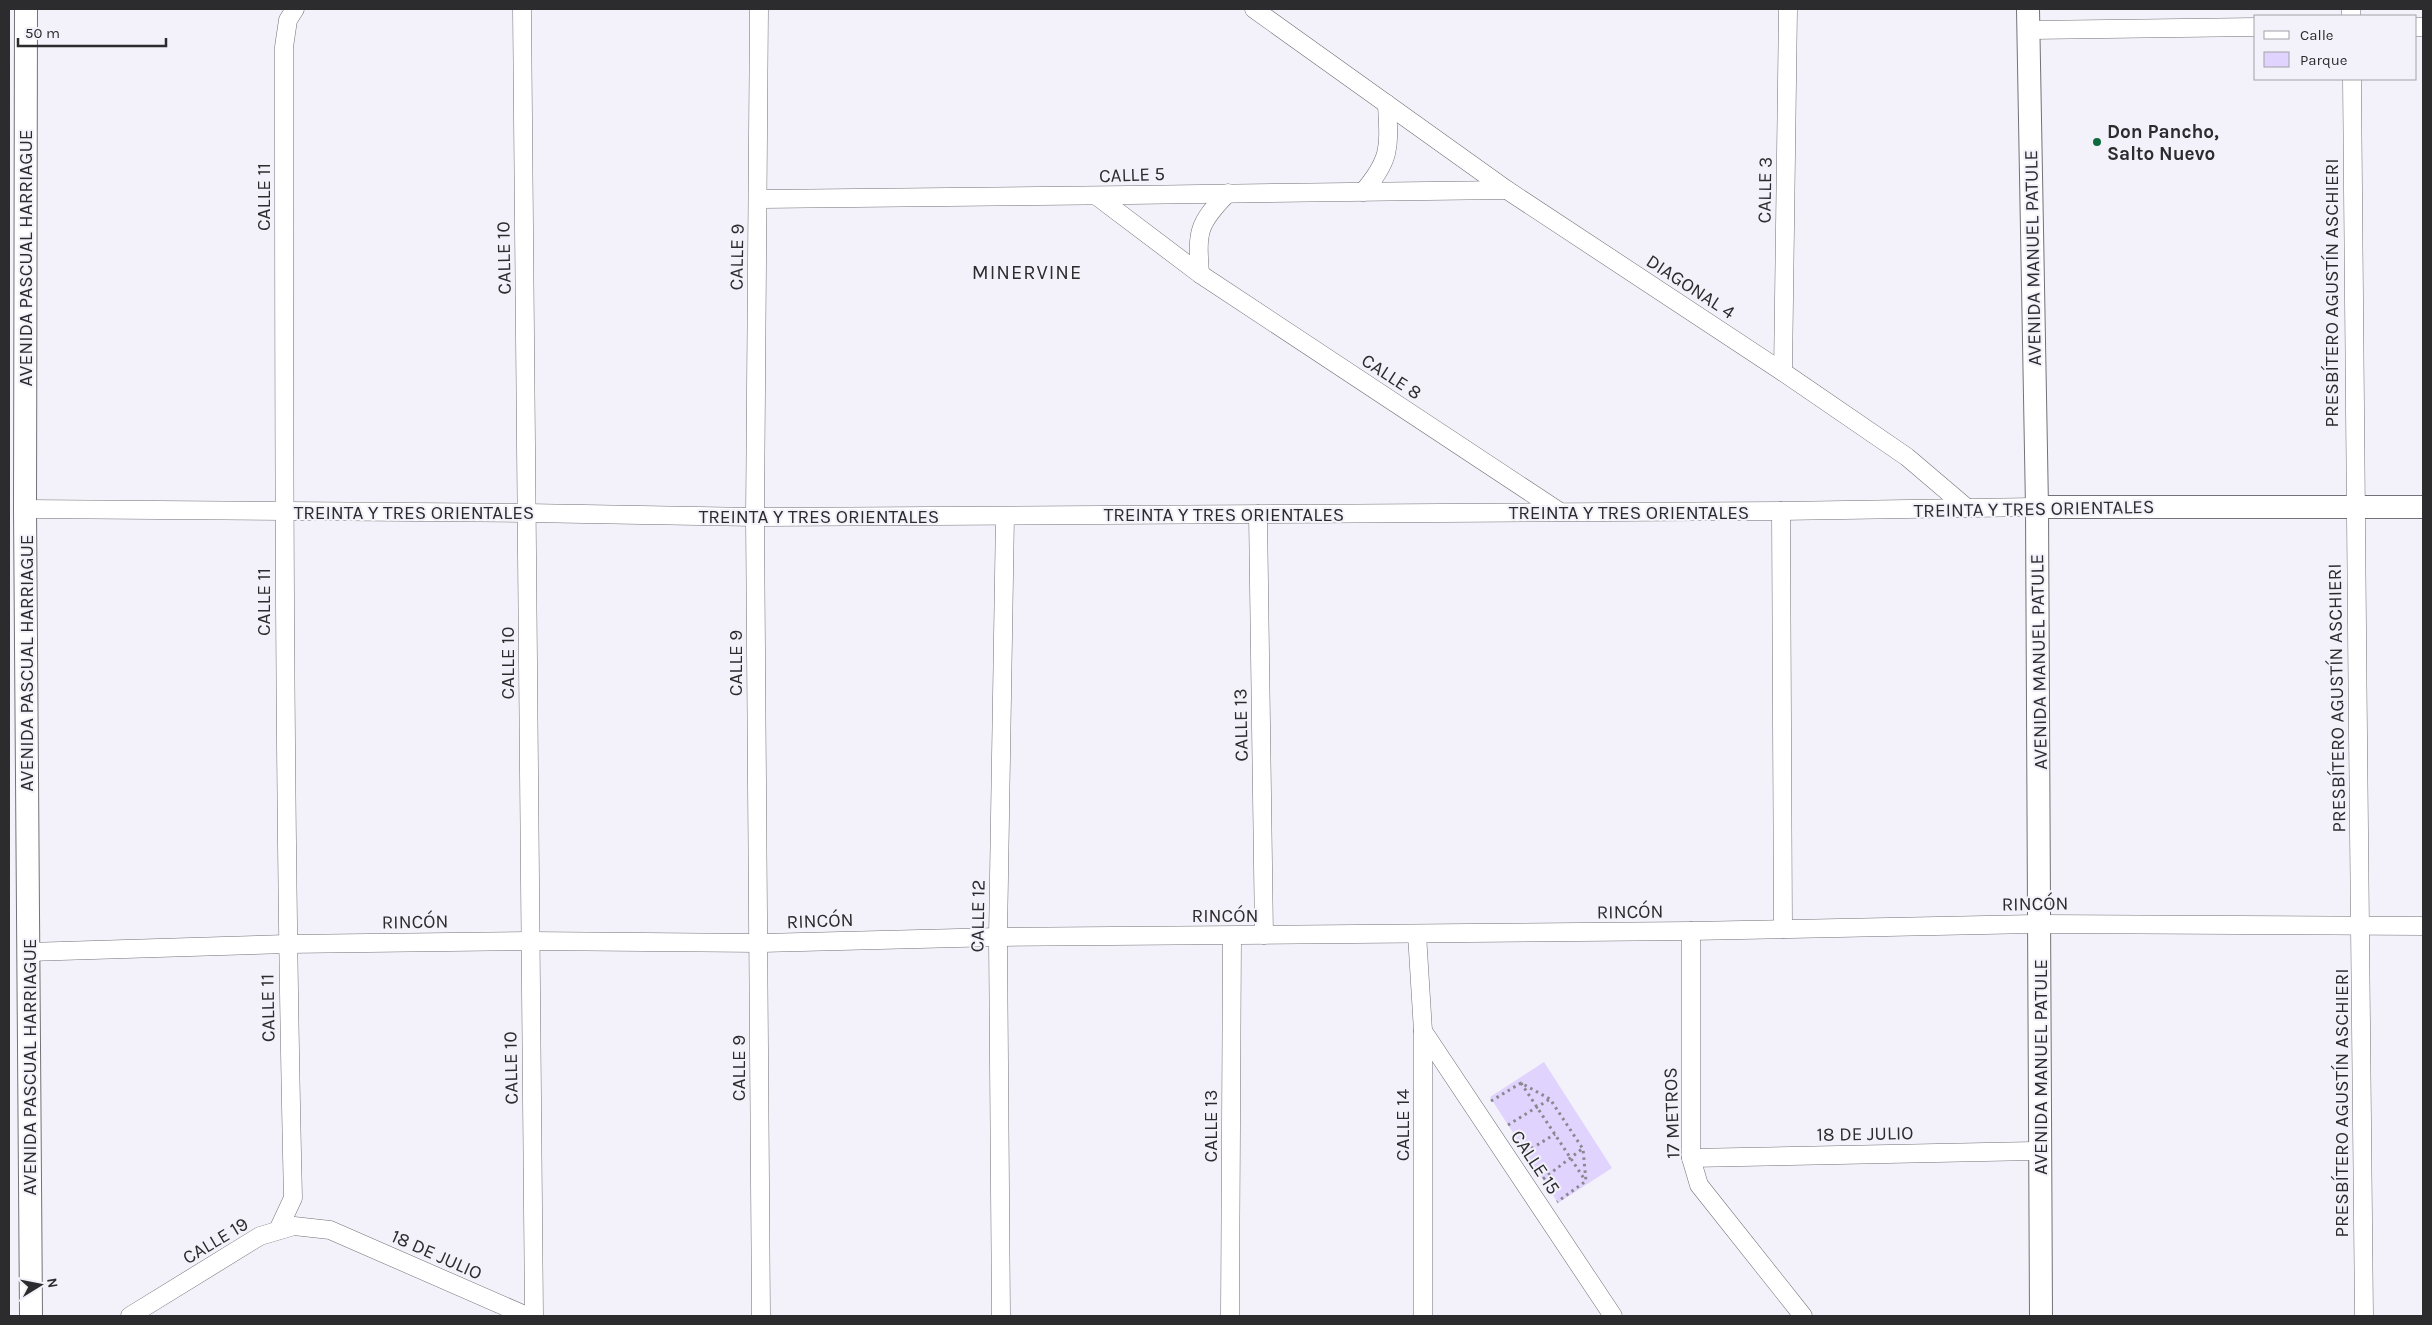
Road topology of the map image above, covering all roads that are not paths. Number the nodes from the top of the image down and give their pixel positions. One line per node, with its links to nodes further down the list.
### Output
1 (26, 9): 22 (street, AVENIDA PASCUAL HARRIAGUE)
2 (295, 9): 24 (street, CALLE 11)
3 (522, 9): 26 (street, CALLE 10)
4 (759, 9): 15 (street, CALLE 9)
5 (1254, 9): 10 (street, DIAGONAL 4)
6 (1788, 9): 17 (street, CALLE 3)
7 (2028, 19): 8 (street); 19 (street, AVENIDA MANUEL PATULE)
8 (2254, 27)
9 (2352, 80): 20 (street, PRESBÍTERO AGUSTÍN ASCHIERI)
10 (1387, 104): 11 (street, DIAGONAL 4); 12 (street)
11 (1507, 190): 12 (street, CALLE 5); 17 (street, DIAGONAL 4)
12 (1363, 192): 13 (street, CALLE 5)
13 (1228, 193): 14 (street, CALLE 5); 16 (street)
14 (1098, 197): 15 (street, CALLE 5); 16 (street, CALLE 8)
15 (758, 198): 29 (street, CALLE 9)
16 (1200, 274): 25 (street, CALLE 8)
17 (1783, 372): 21 (street, DIAGONAL 4)
18 (2423, 506): 20 (street, TREINTA Y TRES ORIENTALES)
19 (2036, 507): 20 (street, TREINTA Y TRES ORIENTALES); 21 (street, TREINTA Y TRES ORIENTALES); 30 (street, AVENIDA MANUEL PATULE)
20 (2354, 507): 31 (street, PRESBÍTERO AGUSTÍN ASCHIERI)
21 (1968, 508): 23 (street, TREINTA Y TRES ORIENTALES)
22 (25, 509): 24 (street, TREINTA Y TRES ORIENTALES); 42 (street, AVENIDA PASCUAL HARRIAGUE)
23 (1781, 511): 25 (street, TREINTA Y TRES ORIENTALES); 33 (street)
24 (284, 512): 26 (street, TREINTA Y TRES ORIENTALES); 41 (street, CALLE 11)
25 (1560, 512): 27 (street, TREINTA Y TRES ORIENTALES)
26 (527, 513): 29 (street, TREINTA Y TRES ORIENTALES); 39 (street, CALLE 10)
27 (1258, 514): 28 (street, TREINTA Y TRES ORIENTALES); 37 (street, CALLE 13)
28 (1005, 516): 29 (street, TREINTA Y TRES ORIENTALES); 38 (street, CALLE 12)
29 (755, 518): 40 (street, CALLE 9)
30 (2040, 924): 31 (street, RINCÓN); 33 (street, RINCÓN); 44 (street, AVENIDA MANUEL PATULE)
31 (2361, 926): 32 (street, RINCÓN); 61 (street, PRESBÍTERO AGUSTÍN ASCHIERI)
32 (2423, 926)
33 (1783, 930): 34 (street, RINCÓN)
34 (1691, 932): 35 (street, RINCÓN); 45 (street, 17 METROS)
35 (1417, 934): 37 (street, RINCÓN); 43 (street, CALLE 14)
36 (1232, 936): 37 (street, RINCÓN); 38 (street, RINCÓN); 56 (street, CALLE 13)
37 (1264, 936)
38 (998, 937): 40 (street, RINCÓN); 55 (street, CALLE 12)
39 (530, 941): 40 (street, RINCÓN); 41 (street, RINCÓN); 53 (street, CALLE 10)
40 (758, 943): 54 (street, CALLE 9)
41 (287, 944): 42 (street, RINCÓN); 46 (street, CALLE 11)
42 (28, 952): 50 (street, AVENIDA PASCUAL HARRIAGUE)
43 (1423, 1032): 57 (street, CALLE 14); 58 (street, CALLE 15)
44 (2040, 1151): 45 (street, 18 DE JULIO); 60 (street, AVENIDA MANUEL PATULE)
45 (1690, 1158): 59 (street, 17 METROS)
46 (293, 1198): 47 (street, CALLE 11); 48 (street, CALLE 11)
47 (309, 1226): 48 (street, CALLE 19); 49 (street, CALLE 19)
48 (278, 1230): 51 (street, CALLE 19)
49 (330, 1230): 52 (street, 18 DE JULIO)
50 (31, 1316)
51 (130, 1316)
52 (527, 1316)
53 (534, 1316)
54 (761, 1316)
55 (1001, 1316)
56 (1230, 1316)
57 (1423, 1316)
58 (1613, 1316)
59 (1803, 1316)
60 (2041, 1316)
61 (2364, 1316)

